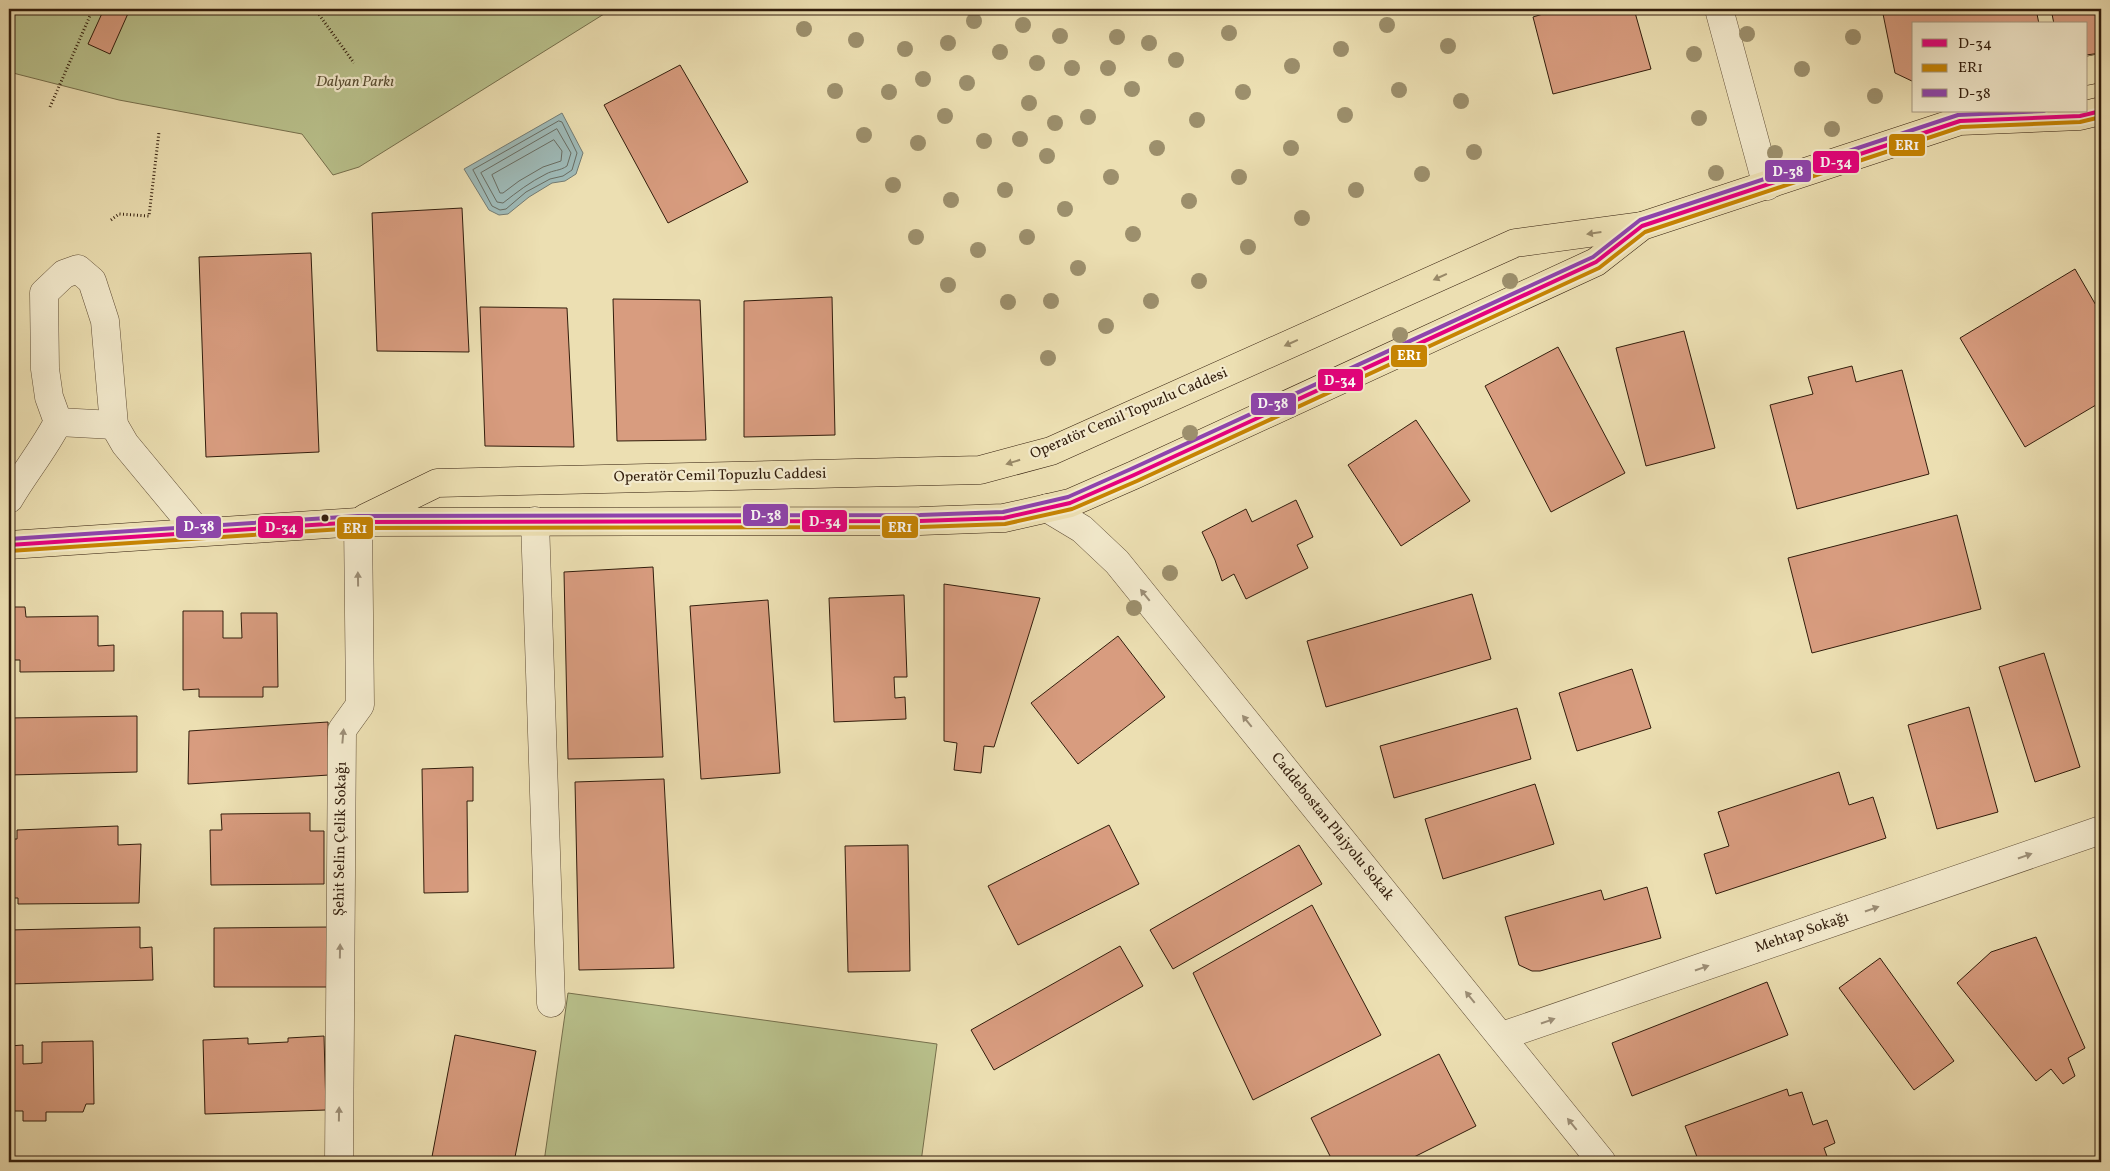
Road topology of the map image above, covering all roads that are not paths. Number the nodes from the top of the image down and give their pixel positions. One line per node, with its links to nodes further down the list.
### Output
1 (1718, 9): 6 (street)
2 (2101, 68): 3 (main road)
3 (2088, 71)
4 (2101, 111): 5 (main road, Operatör Cemil Topuzlu Caddesi)
5 (2002, 115): 6 (main road, Operatör Cemil Topuzlu Caddesi)
6 (1767, 186): 7 (main road, Operatör Cemil Topuzlu Caddesi)
7 (1642, 226): 11 (main road, Operatör Cemil Topuzlu Caddesi); 13 (main road, Operatör Cemil Topuzlu Caddesi, one-way to 13)
8 (58, 422): 9 (street); 9 (street); 10 (street)
9 (114, 425): 14 (street)
10 (9, 499)
11 (1046, 508): 12 (main road, Operatör Cemil Topuzlu Caddesi); 18 (street, Caddebostan Plajyolu Sokak, one-way to 11)
12 (535, 521): 13 (main road, Operatör Cemil Topuzlu Caddesi); 17 (street)
13 (358, 522): 14 (main road, Operatör Cemil Topuzlu Caddesi); 19 (street, Şehit Selin Çelik Sokağı, one-way to 13)
14 (198, 532): 15 (main road, Operatör Cemil Topuzlu Caddesi)
15 (9, 545)
16 (2101, 830): 18 (street, Mehtap Sokağı, one-way to 16)
17 (551, 1003)
18 (1502, 1036): 20 (street, Caddebostan Plajyolu Sokak, one-way to 18)
19 (338, 1162)
20 (1602, 1162)

